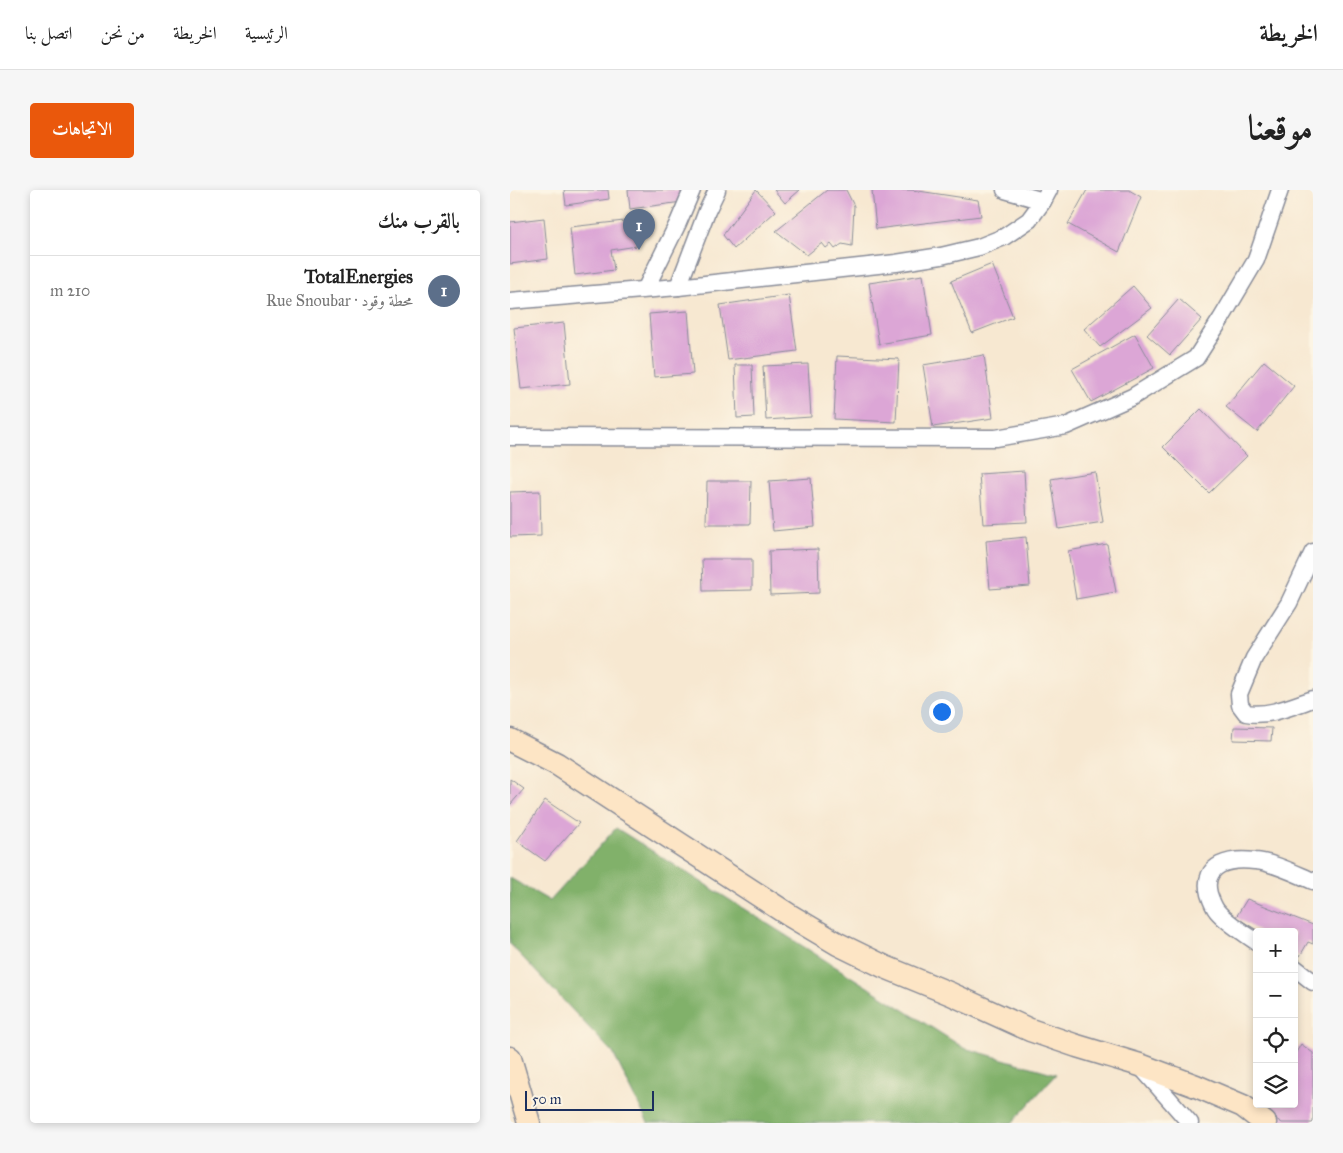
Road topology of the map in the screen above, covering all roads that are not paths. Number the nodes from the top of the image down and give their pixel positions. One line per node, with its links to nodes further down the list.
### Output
1 (692, 190): 7 (street)
2 (717, 190): 6 (street)
3 (1005, 190): 5 (street)
4 (1280, 190): 9 (street)
5 (1046, 196): 6 (street)
6 (678, 287): 7 (street)
7 (646, 288): 8 (street)
8 (510, 301)
9 (510, 437)
10 (1313, 552): 11 (street)
11 (1313, 699)
12 (510, 740): 18 (street)
13 (1313, 881): 14 (street)
14 (1253, 939)
15 (1298, 970): 16 (street)
16 (1313, 982)
17 (510, 1058): 19 (street)
18 (1140, 1065): 20 (street); 21 (street)
19 (529, 1123)
20 (1190, 1123)
21 (1265, 1123)

